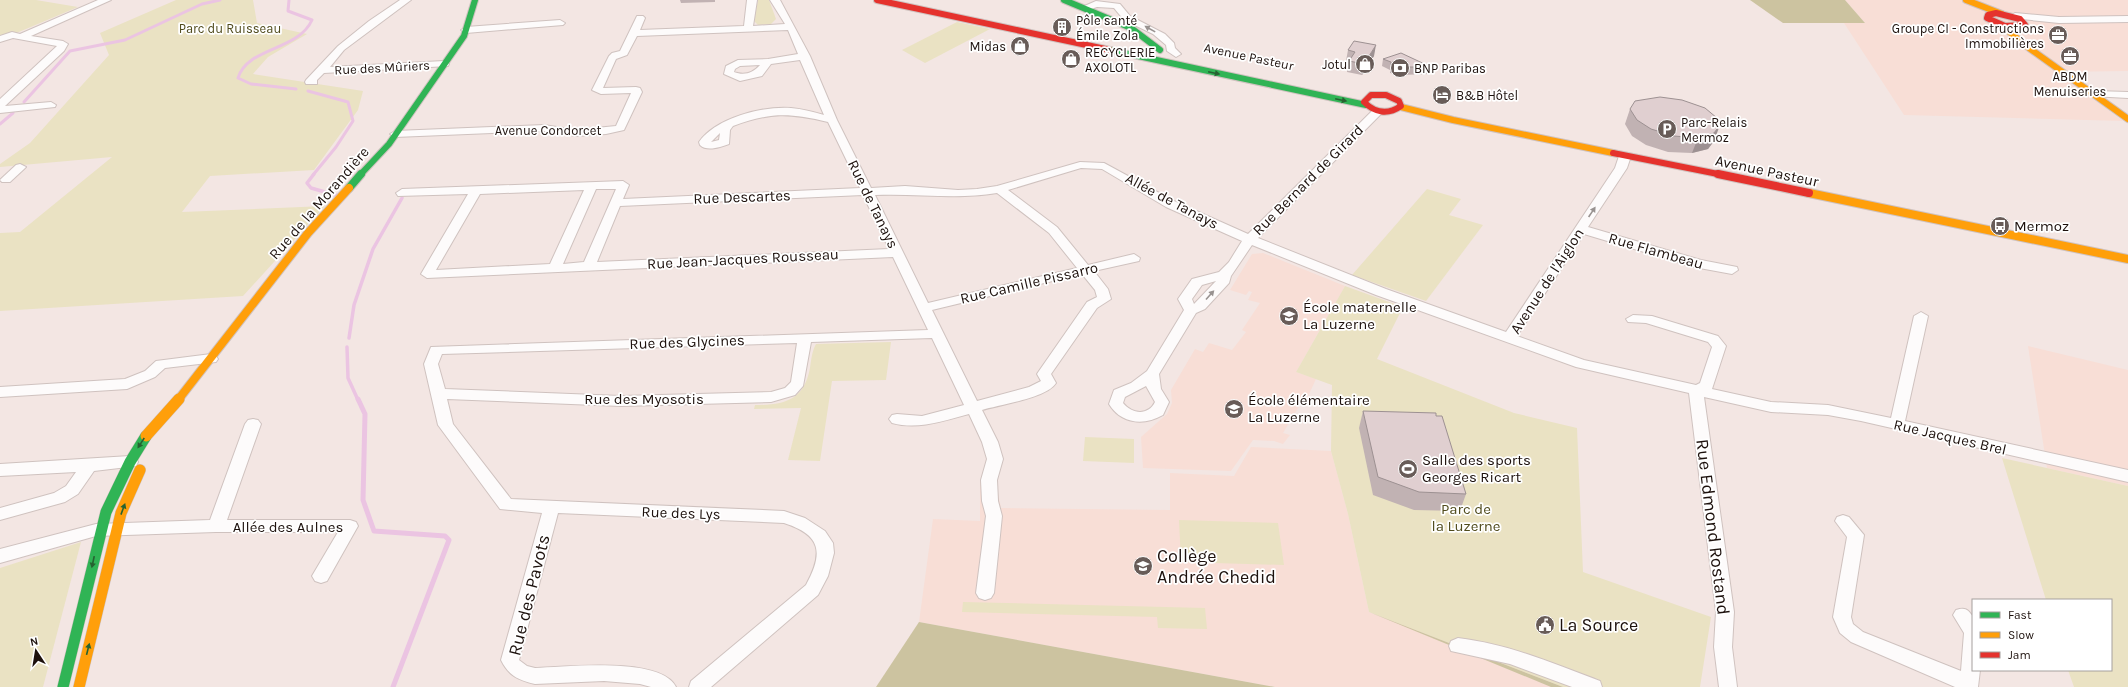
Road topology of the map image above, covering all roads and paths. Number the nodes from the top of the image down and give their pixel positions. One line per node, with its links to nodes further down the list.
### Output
1 (106, 0): 23 (street)
2 (406, 0): 37 (street)
3 (475, 0): 21 (street, Rue de la Morandière)
4 (752, 0): 20 (street)
5 (775, 0): 19 (street, Rue de Tanays)
6 (877, 0): 30 (street, Avenue Pasteur)
7 (1064, 0): 9 (street)
8 (1965, 0): 10 (street); 11 (street)
9 (1085, 8): 24 (street); 31 (street, one-way to 9)
10 (2002, 14): 11 (street); 12 (street)
11 (1986, 16): 17 (street)
12 (2015, 16): 15 (street); 18 (street)
13 (640, 18): 22 (street, Avenue Condorcet)
14 (2128, 19): 15 (street)
15 (2059, 20): 18 (street)
16 (560, 23): 21 (street)
17 (2001, 25): 18 (street); 26 (street)
18 (2024, 25): 26 (street)
19 (791, 27): 20 (street); 32 (street, Rue de Tanays)
20 (748, 28): 22 (street)
21 (466, 30): 35 (street, Rue de la Morandière)
22 (634, 33): 52 (street, Avenue Condorcet)
23 (20, 37): 25 (street); 27 (street); 43 (street)
24 (1145, 37): 28 (street); 29 (street)
25 (0, 39)
26 (2022, 43): 40 (street)
27 (0, 45)
28 (1136, 48): 29 (street, Avenue Pasteur); 30 (street, Avenue Pasteur)
29 (1160, 50): 31 (street, Avenue Pasteur)
30 (1118, 51): 33 (street, Avenue Pasteur)
31 (1176, 54): 33 (street); 36 (street, Avenue Pasteur)
32 (805, 56): 34 (street); 50 (street, Rue de Tanays)
33 (1157, 60): 45 (street, Avenue Pasteur, one-way to 45)
34 (768, 62)
35 (444, 64): 37 (street, Rue des Mûriers); 52 (street, Rue de la Morandière)
36 (1220, 64)
37 (320, 70): 38 (street)
38 (313, 82)
39 (1358, 92): 41 (street, Avenue Pasteur)
40 (2095, 94): 42 (street); 49 (street)
41 (1374, 95): 45 (street); 46 (street, Avenue Pasteur)
42 (2128, 95)
43 (0, 105)
44 (51, 105): 47 (street)
45 (1366, 105): 48 (street, Avenue Pasteur)
46 (1401, 107): 48 (street, Avenue Pasteur); 53 (street, Avenue Pasteur)
47 (0, 110)
48 (1378, 111): 64 (street, Rue Bernard de Girard)
49 (2128, 119)
50 (832, 120): 51 (street); 58 (street, Rue de Tanays)
51 (730, 122)
52 (395, 134): 81 (street, Rue de la Morandière)
53 (1625, 156): 63 (street, Avenue de l'Aiglon, one-way to 53); 67 (street, Avenue Pasteur)
54 (1095, 164): 59 (street, Rue Descartes); 64 (street, Allée de Tanays)
55 (20, 167): 56 (street)
56 (2, 182)
57 (592, 186): 60 (street); 62 (street); 69 (street)
58 (866, 188): 59 (street, Rue Descartes); 62 (street, Rue Descartes); 65 (street, Rue de Tanays)
59 (999, 189): 70 (street)
60 (476, 191): 61 (street); 69 (street)
61 (402, 193)
62 (617, 199): 68 (street)
63 (1580, 229): 71 (street, Rue Flambeau); 79 (street, Avenue de l'Aiglon)
64 (1249, 240): 72 (street); 79 (street, Rue Bernard de Girard)
65 (896, 253): 68 (street, Rue Jean-Jacques Rousseau); 73 (street, Rue de Tanays)
66 (1134, 258): 70 (street, Rue Camille Pissarro)
67 (2128, 259)
68 (589, 266): 69 (street, Rue Jean-Jacques Rousseau)
69 (555, 268)
70 (1086, 270): 73 (street, Rue Camille Pissarro); 87 (street)
71 (1732, 270)
72 (1224, 275): 74 (street, one-way to 72); 74 (street)
73 (924, 308): 77 (street, Rue de Tanays)
74 (1191, 310): 82 (street)
75 (1921, 316): 91 (street)
76 (1632, 318): 83 (street)
77 (937, 334): 78 (street, Rue des Glycines); 87 (street, Rue de Tanays)
78 (805, 338): 80 (street, Rue des Glycines); 85 (street, Rue des Myosotis)
79 (1509, 338): 83 (street, Avenue de l'Aiglon)
80 (436, 350): 85 (street, Rue des Lys)
81 (211, 359): 84 (street); 88 (street, Rue de la Morandière)
82 (1152, 374)
83 (1696, 391): 86 (street, Avenue de l'Aiglon); 115 (street, Rue Edmond Rostand)
84 (0, 392)
85 (439, 394): 98 (street, Rue des Lys)
86 (1771, 407): 91 (street, Rue Jacques Brel)
87 (974, 408): 89 (street); 105 (street, Rue de Tanays)
88 (167, 414): 92 (street, Rue de la Morandière); 94 (street, Rue de la Morandière, one-way to 94)
89 (897, 419)
90 (253, 424): 101 (street, Allée des Aulnes)
91 (1897, 425): 97 (street, Rue Jacques Brel)
92 (156, 440)
93 (146, 460): 102 (street, Rue de la Morandière, one-way to 93)
94 (130, 462): 95 (street); 102 (street, Rue de la Morandière)
95 (89, 466): 96 (street); 99 (street)
96 (0, 470)
97 (2128, 476)
98 (551, 508): 112 (street, Rue des Pavots); 113 (street, Rue des Lys)
99 (0, 514)
100 (1843, 521): 116 (street)
101 (216, 526): 102 (street, Allée des Aulnes); 104 (street, Allée des Aulnes)
102 (110, 529): 103 (street, Allée des Aulnes); 110 (street, Rue de la Morandière, one-way to 110); 111 (street, Rue de la Morandière, one-way to 102)
103 (0, 556)
104 (321, 576)
105 (985, 593)
106 (1962, 614): 107 (street)
107 (1972, 630)
108 (1972, 643): 116 (street)
109 (1458, 646): 114 (street)
110 (63, 687)
111 (79, 687)
112 (667, 687)
113 (698, 687)
114 (1592, 687)
115 (1728, 687)
116 (1968, 687)

